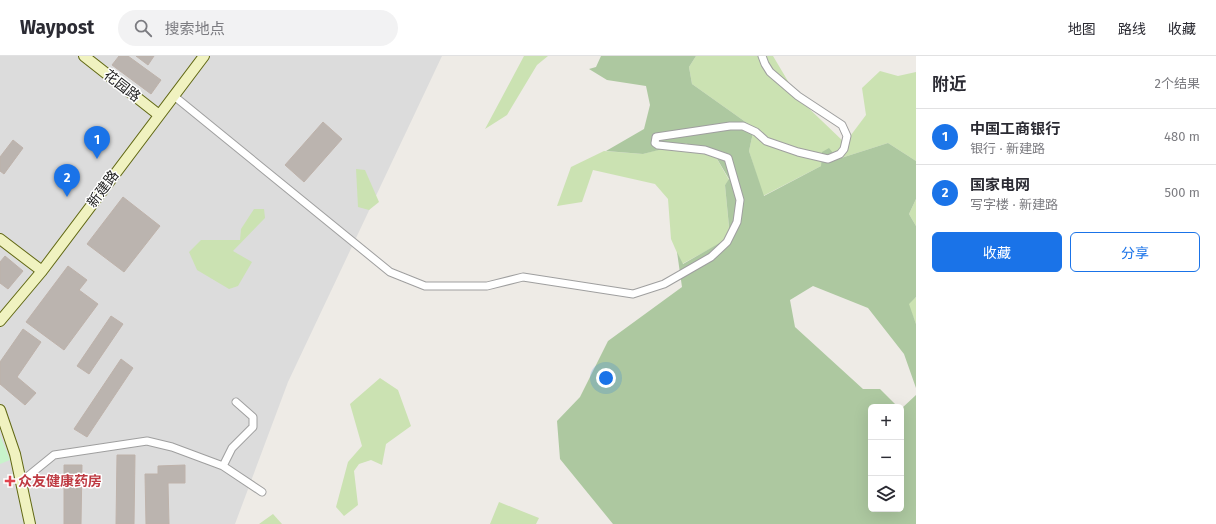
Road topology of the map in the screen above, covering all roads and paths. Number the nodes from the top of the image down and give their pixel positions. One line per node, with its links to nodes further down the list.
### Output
1 (84, 56): 5 (main road, 花园路)
2 (204, 56): 4 (main road, 新建路)
3 (762, 56): 4 (street)
4 (174, 96): 5 (main road, 新建路)
5 (159, 115): 7 (main road, 新建路)
6 (0, 239): 7 (main road)
7 (42, 271): 8 (main road, 新建路)
8 (0, 321)
9 (236, 402): 11 (street)
10 (0, 410): 12 (main road)
11 (223, 466): 12 (street); 13 (street)
12 (22, 481): 14 (main road)
13 (262, 492)
14 (30, 524)

